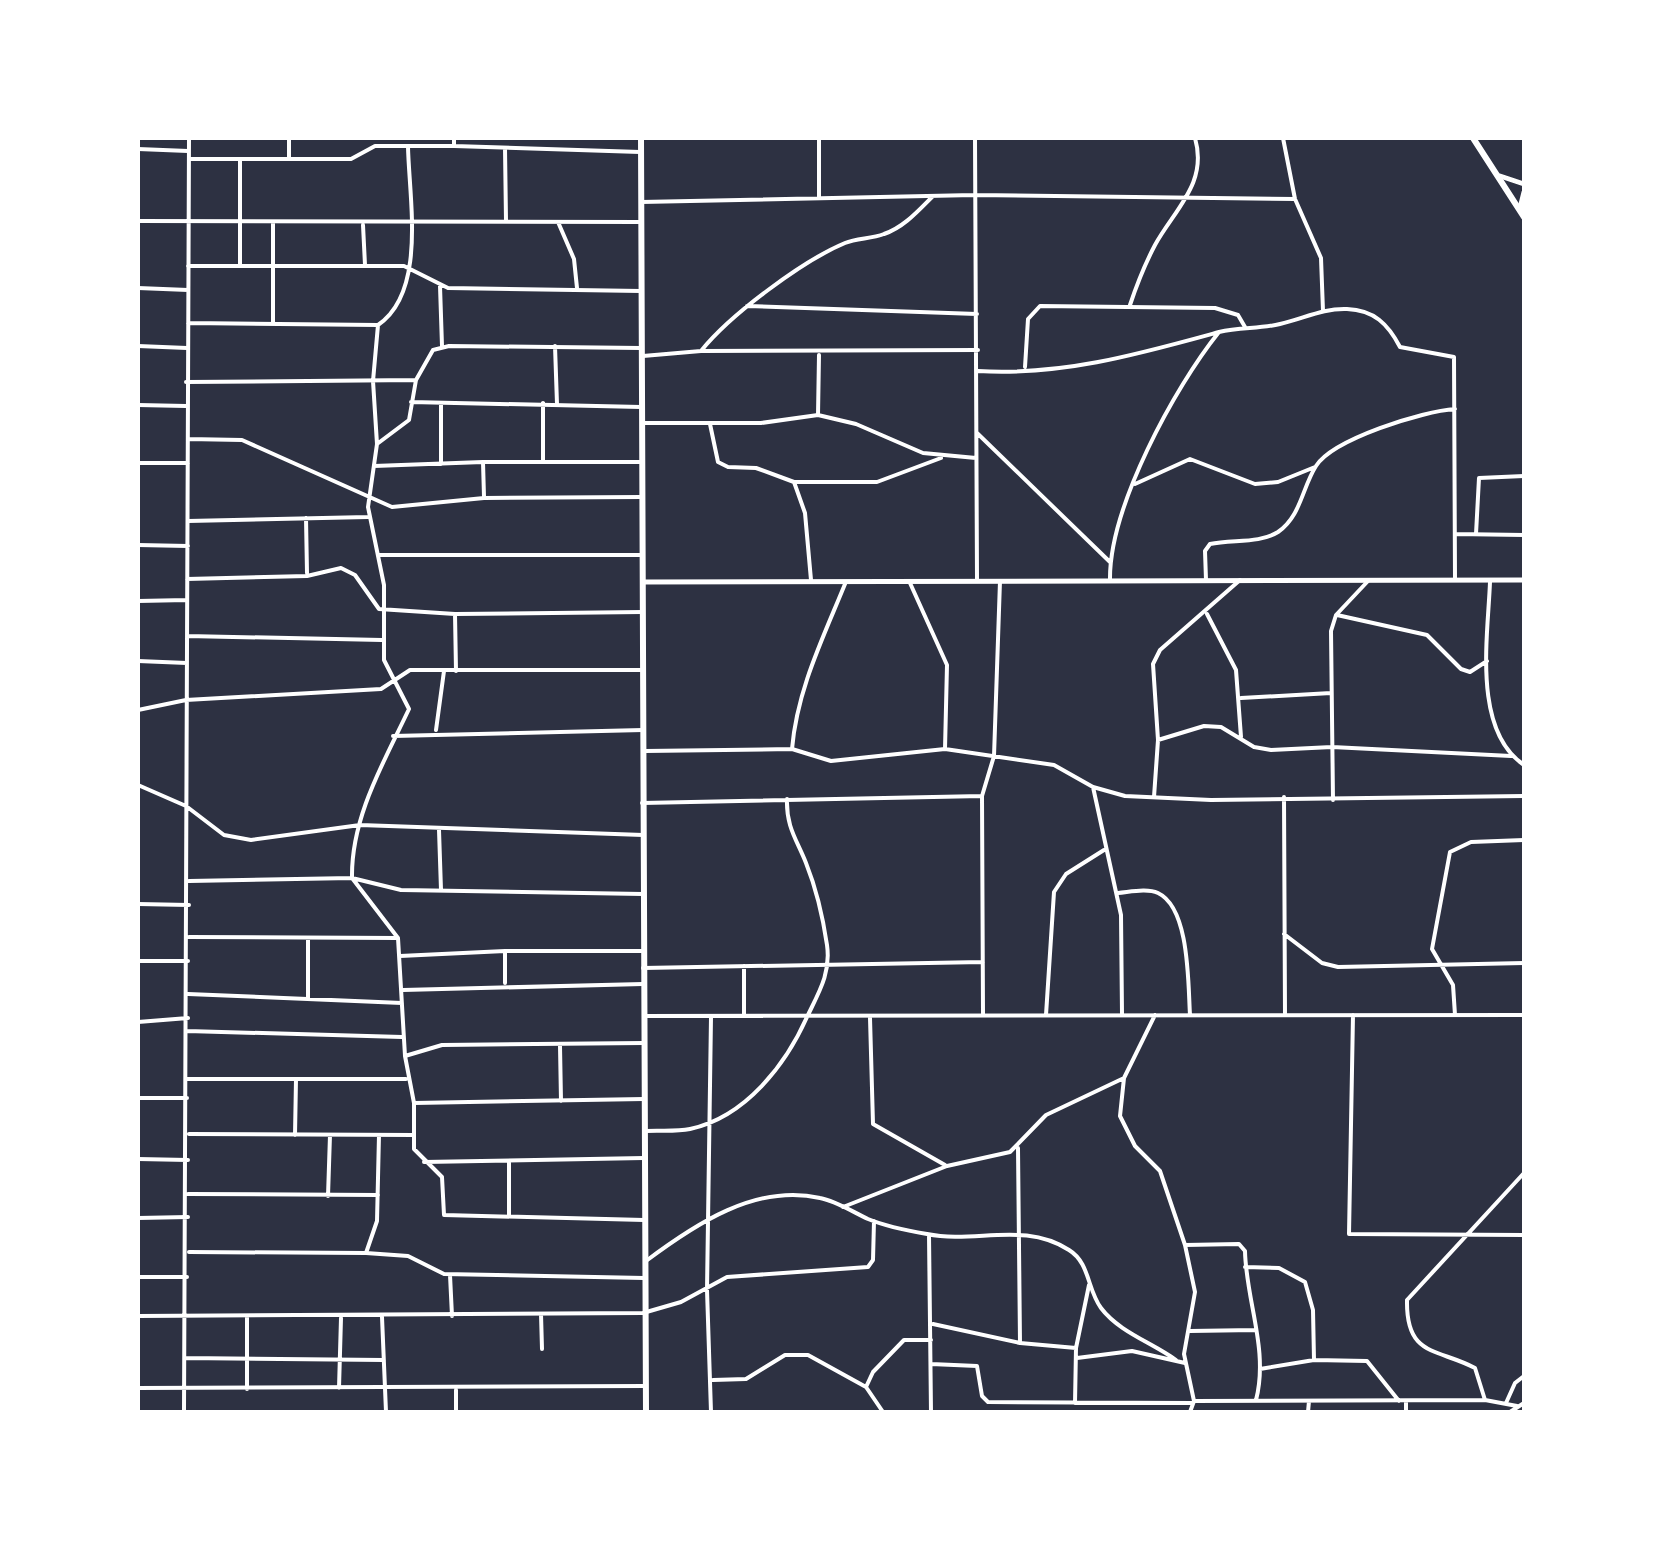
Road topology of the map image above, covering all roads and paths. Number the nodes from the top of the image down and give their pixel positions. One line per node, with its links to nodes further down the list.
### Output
1 (189, 138): 15 (street)
2 (289, 138): 17 (street)
3 (402, 138): 12 (street)
4 (454, 138): 11 (street)
5 (641, 138): 16 (main road)
6 (819, 138): 24 (street)
7 (975, 138): 23 (street)
8 (1195, 138): 26 (street)
9 (1283, 138): 27 (street)
10 (1473, 138): 20 (main road)
11 (454, 146): 12 (street); 13 (street)
12 (405, 147): 17 (street); 34 (street)
13 (504, 148): 16 (street); 31 (street)
14 (138, 149): 15 (street)
15 (189, 151): 18 (street)
16 (640, 152): 28 (main road)
17 (289, 158): 19 (street)
18 (189, 160): 19 (street); 36 (street)
19 (240, 160): 37 (street)
20 (1497, 175): 21 (street); 29 (main road)
21 (1524, 184)
22 (1524, 192): 29 (street)
23 (974, 195): 25 (street); 26 (street); 52 (street)
24 (820, 196): 25 (street); 28 (street)
25 (933, 196): 50 (street)
26 (1189, 198): 27 (street); 49 (street)
27 (1295, 199): 51 (street)
28 (641, 202): 35 (main road)
29 (1523, 214)
30 (138, 221): 36 (street)
31 (506, 221): 32 (street); 34 (street)
32 (558, 221): 35 (street); 46 (street)
33 (362, 222): 34 (street); 38 (street); 40 (street)
34 (409, 222): 43 (street)
35 (641, 222): 48 (main road)
36 (186, 223): 37 (street); 41 (street)
37 (241, 223): 38 (street); 42 (street)
38 (273, 223): 39 (street)
39 (272, 265): 40 (street); 42 (street); 54 (street)
40 (365, 265): 43 (street)
41 (188, 266): 42 (street); 47 (street)
42 (240, 266)
43 (409, 268): 44 (street); 55 (street)
44 (440, 286): 46 (street); 60 (street)
45 (138, 288): 47 (street)
46 (577, 288): 48 (street)
47 (188, 290): 53 (street)
48 (641, 291): 64 (main road)
49 (1130, 305): 56 (street); 66 (street)
50 (747, 306): 52 (street); 63 (street)
51 (1323, 311): 56 (street); 78 (street)
52 (977, 314): 62 (street)
53 (188, 324): 54 (street); 61 (street)
54 (272, 324): 55 (street)
55 (378, 325): 68 (street)
56 (1245, 327): 57 (street)
57 (1220, 332): 66 (street); 97 (street)
58 (138, 346): 61 (street)
59 (556, 346): 60 (street); 64 (street); 74 (street)
60 (442, 347): 69 (street)
61 (187, 348): 70 (street)
62 (978, 350): 65 (street); 67 (street)
63 (701, 351): 64 (street); 65 (street)
64 (641, 352): 77 (main road)
65 (820, 353): 79 (street)
66 (1025, 368): 67 (street)
67 (978, 371): 82 (street)
68 (373, 380): 69 (street); 70 (street); 84 (street)
69 (416, 380): 71 (street)
70 (186, 382): 76 (street)
71 (410, 402): 72 (street); 84 (street)
72 (441, 402): 73 (street); 92 (street)
73 (543, 403): 74 (street); 87 (street)
74 (556, 404): 77 (street)
75 (138, 405): 76 (street)
76 (186, 406): 83 (street)
77 (642, 406): 80 (main road)
78 (1455, 409): 94 (street); 104 (street)
79 (818, 415): 81 (street); 85 (street)
80 (641, 423): 81 (street); 89 (main road)
81 (710, 424): 96 (street)
82 (976, 432): 86 (street); 111 (street)
83 (187, 439): 91 (street); 99 (street)
84 (378, 444): 93 (street)
85 (945, 456): 86 (street); 96 (street)
86 (976, 458): 117 (street)
87 (543, 461): 88 (street); 89 (street)
88 (482, 462): 92 (street); 100 (street)
89 (642, 462): 98 (main road)
90 (138, 463): 91 (street)
91 (188, 463): 103 (street)
92 (441, 464): 93 (street)
93 (374, 466): 99 (street)
94 (1315, 467): 97 (street); 120 (street)
95 (1524, 476): 105 (street)
96 (794, 482): 114 (street)
97 (1135, 484): 111 (street)
98 (642, 497): 100 (street); 109 (main road)
99 (368, 498): 100 (street); 102 (street)
100 (484, 498)
101 (306, 518): 102 (street); 103 (street); 112 (street)
102 (370, 518): 110 (street)
103 (188, 520): 108 (street)
104 (1455, 534): 105 (street); 122 (street)
105 (1476, 534): 106 (street)
106 (1524, 534)
107 (138, 545): 108 (street)
108 (188, 546): 113 (street)
109 (643, 554): 110 (street); 126 (main road)
110 (378, 555): 129 (street)
111 (1110, 562): 119 (street)
112 (307, 576): 113 (street); 129 (street)
113 (188, 579): 127 (street)
114 (811, 580): 115 (street); 126 (street)
115 (847, 580): 116 (street); 153 (street)
116 (909, 580): 117 (street); 154 (street)
117 (977, 580): 118 (street)
118 (1000, 580): 119 (street); 156 (street)
119 (1110, 580): 120 (street)
120 (1206, 580): 121 (street)
121 (1240, 580): 125 (street); 132 (street)
122 (1455, 580): 123 (street); 125 (street)
123 (1490, 580): 124 (street); 137 (street)
124 (1524, 580)
125 (1368, 581): 133 (street)
126 (643, 582): 130 (main road)
127 (187, 600): 128 (street); 134 (street)
128 (138, 601)
129 (385, 611): 131 (street); 135 (street)
130 (643, 612): 131 (street); 140 (main road)
131 (455, 614): 139 (street)
132 (1206, 614): 144 (street); 151 (street)
133 (1336, 615): 137 (street); 143 (street)
134 (187, 636): 135 (street); 138 (street)
135 (384, 640): 142 (street)
136 (138, 660): 138 (street)
137 (1487, 660): 157 (street)
138 (187, 663): 145 (street)
139 (456, 670): 140 (street); 141 (street)
140 (643, 670): 147 (main road)
141 (444, 671): 142 (street); 148 (street)
142 (394, 679): 145 (street); 149 (street)
143 (1332, 693): 144 (street); 152 (street)
144 (1241, 698): 150 (street)
145 (186, 700): 146 (street); 168 (street)
146 (138, 710)
147 (643, 730): 148 (street); 155 (main road)
148 (436, 732): 149 (street)
149 (392, 736): 169 (street)
150 (1241, 737): 151 (street); 152 (street)
151 (1158, 740): 163 (street)
152 (1332, 747): 157 (street); 166 (street)
153 (792, 749): 154 (street); 155 (street)
154 (946, 749): 156 (street)
155 (643, 751): 167 (main road)
156 (994, 756): 160 (street); 161 (street)
157 (1511, 756): 158 (street)
158 (1524, 765)
159 (138, 784): 168 (street)
160 (1094, 786): 163 (street); 173 (street)
161 (982, 796): 165 (street); 190 (street)
162 (1524, 796): 166 (street)
163 (1154, 797): 164 (street)
164 (1284, 797): 166 (street); 181 (street)
165 (787, 799): 167 (street); 192 (street)
166 (1333, 800)
167 (642, 804): 171 (main road)
168 (186, 806): 169 (street); 175 (street)
169 (360, 826): 170 (street); 174 (street)
170 (439, 830): 171 (street); 176 (street)
171 (643, 836): 178 (main road)
172 (1524, 840): 191 (street)
173 (1106, 848): 177 (street); 203 (street)
174 (352, 878): 175 (street); 176 (street); 184 (street)
175 (188, 881): 180 (street)
176 (440, 890): 178 (street)
177 (1116, 893): 204 (street); 206 (street)
178 (643, 894): 185 (main road)
179 (138, 904): 180 (street)
180 (190, 904): 182 (street)
181 (1284, 934): 191 (street); 207 (street)
182 (189, 938): 183 (street); 189 (street)
183 (308, 938): 184 (street); 200 (street)
184 (398, 938): 187 (street)
185 (643, 950): 186 (street); 195 (main road)
186 (505, 951): 187 (street); 197 (street)
187 (399, 956): 198 (street)
188 (138, 961): 189 (street)
189 (188, 961): 199 (street)
190 (983, 962): 192 (street); 202 (street)
191 (1440, 962): 193 (street); 209 (street)
192 (829, 963): 194 (street); 213 (street)
193 (1524, 964)
194 (744, 966): 195 (street); 212 (street)
195 (643, 968): 196 (main road)
196 (643, 984): 197 (street); 210 (main road)
197 (505, 986): 198 (street)
198 (401, 990): 201 (street)
199 (188, 994): 200 (street); 215 (street)
200 (308, 1000): 201 (street)
201 (402, 1003): 219 (street)
202 (983, 1015): 203 (street); 216 (street)
203 (1046, 1015): 204 (street)
204 (1122, 1015): 205 (street)
205 (1155, 1015): 206 (street); 225 (street)
206 (1190, 1015): 207 (street)
207 (1284, 1015): 208 (street)
208 (1353, 1015): 209 (street); 258 (street)
209 (1454, 1015): 214 (street)
210 (643, 1016): 211 (street); 220 (main road)
211 (711, 1016): 212 (street); 232 (street)
212 (744, 1016): 213 (street)
213 (808, 1016): 216 (street); 232 (street)
214 (1524, 1016)
215 (188, 1018): 217 (street); 218 (street)
216 (870, 1018): 245 (street)
217 (138, 1022)
218 (187, 1031): 219 (street); 226 (street)
219 (403, 1037): 222 (street)
220 (644, 1043): 221 (street); 229 (main road)
221 (560, 1044): 222 (street); 230 (street)
222 (405, 1056): 224 (street)
223 (296, 1077): 224 (street); 226 (street); 235 (street)
224 (407, 1078): 231 (street)
225 (1124, 1078): 239 (street); 261 (street)
226 (186, 1079): 228 (street)
227 (138, 1098): 228 (street)
228 (187, 1098): 234 (street)
229 (644, 1099): 230 (street); 233 (main road)
230 (561, 1101): 231 (street)
231 (414, 1103): 238 (street)
232 (710, 1122): 233 (street); 254 (street)
233 (644, 1131): 240 (main road)
234 (188, 1134): 235 (street); 242 (street)
235 (294, 1135): 236 (street)
236 (330, 1135): 237 (street); 249 (street)
237 (380, 1135): 238 (street); 248 (street)
238 (414, 1135): 244 (street)
239 (1018, 1146): 245 (street); 257 (street)
240 (644, 1158): 243 (street); 255 (main road)
241 (138, 1159): 242 (street)
242 (188, 1160): 247 (street)
243 (509, 1160): 244 (street); 251 (street)
244 (424, 1162): 251 (street)
245 (946, 1166): 250 (street)
246 (1524, 1173): 258 (street)
247 (188, 1194): 249 (street); 252 (street)
248 (378, 1195): 249 (street); 263 (street)
249 (328, 1196)
250 (843, 1207): 254 (street); 256 (street)
251 (509, 1216): 255 (street)
252 (188, 1217): 253 (street); 262 (street)
253 (138, 1218)
254 (709, 1219): 264 (street); 271 (street)
255 (644, 1220): 264 (main road)
256 (874, 1221): 259 (street); 271 (street)
257 (1022, 1233): 259 (street); 270 (street); 284 (street)
258 (1470, 1234): 260 (street); 308 (street)
259 (929, 1235): 280 (street)
260 (1524, 1235)
261 (1185, 1245): 265 (street); 281 (street)
262 (188, 1252): 263 (street); 268 (street)
263 (366, 1253): 266 (street)
264 (644, 1263): 269 (main road)
265 (1245, 1268): 282 (street); 293 (street)
266 (450, 1275): 269 (street); 279 (street)
267 (138, 1276): 268 (street)
268 (187, 1277): 275 (street)
269 (644, 1278): 272 (main road)
270 (1090, 1286): 285 (street); 292 (street)
271 (707, 1290): 272 (street); 298 (street)
272 (644, 1313): 273 (street); 299 (main road)
273 (541, 1314): 279 (street); 286 (street)
274 (138, 1316): 275 (street)
275 (186, 1316): 276 (street); 287 (street)
276 (247, 1316): 277 (street); 288 (street)
277 (341, 1316): 278 (street); 290 (street)
278 (382, 1316): 279 (street); 291 (street)
279 (452, 1316)
280 (932, 1323): 283 (street); 284 (street)
281 (1190, 1330): 282 (street); 294 (street)
282 (1257, 1330): 296 (street)
283 (931, 1340): 295 (street); 300 (street)
284 (1020, 1343): 285 (street)
285 (1076, 1348): 289 (street)
286 (542, 1349)
287 (185, 1358): 288 (street); 305 (street)
288 (247, 1358): 290 (street); 304 (street)
289 (1076, 1358): 292 (street); 312 (street)
290 (339, 1360): 291 (street); 302 (street)
291 (384, 1360): 303 (street)
292 (1176, 1360): 294 (street)
293 (1314, 1360): 296 (street); 310 (street)
294 (1185, 1363): 313 (street)
295 (931, 1364): 312 (street); 323 (street)
296 (1260, 1369): 307 (street)
297 (1524, 1376): 314 (street)
298 (711, 1380): 300 (street); 321 (street)
299 (646, 1386): 306 (street); 320 (main road)
300 (866, 1387): 322 (street)
301 (138, 1388): 305 (street)
302 (339, 1388): 303 (street); 304 (street)
303 (385, 1388): 306 (street); 318 (street)
304 (247, 1389): 305 (street)
305 (184, 1390): 317 (street)
306 (456, 1390): 319 (street)
307 (1256, 1400): 309 (street); 313 (street)
308 (1485, 1400): 311 (street); 314 (street)
309 (1309, 1401): 310 (street); 325 (street)
310 (1398, 1401): 311 (street)
311 (1406, 1401): 326 (street)
312 (1075, 1402): 313 (street)
313 (1194, 1402): 324 (street)
314 (1506, 1403): 316 (street)
315 (1524, 1403): 316 (street)
316 (1516, 1406): 327 (street)
317 (184, 1412)
318 (386, 1412)
319 (456, 1412)
320 (646, 1412)
321 (711, 1412)
322 (882, 1412)
323 (931, 1412)
324 (1190, 1412)
325 (1308, 1412)
326 (1406, 1412)
327 (1510, 1412)

